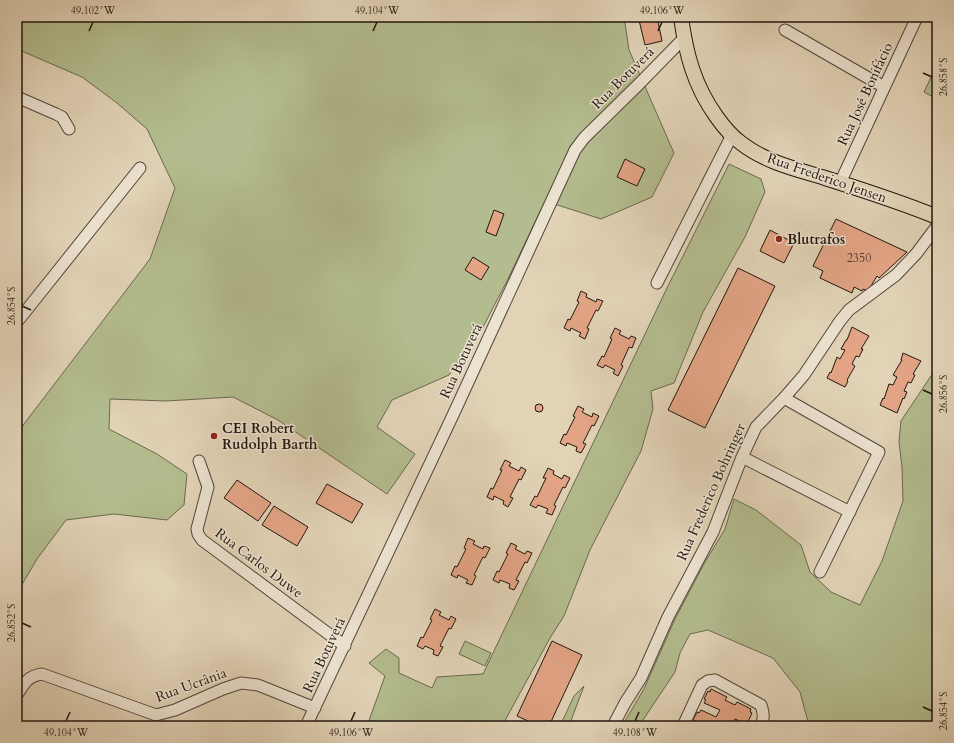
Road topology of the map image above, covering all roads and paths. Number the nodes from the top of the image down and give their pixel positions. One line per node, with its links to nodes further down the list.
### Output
1 (681, 17): 4 (main road, Rua Frederico Jensen)
2 (917, 17): 5 (street, Rua José Bonifácio)
3 (785, 30): 5 (street)
4 (684, 38): 8 (main road, Rua Frederico Jensen); 20 (street, Rua Botuverá)
5 (884, 87): 10 (street, Rua José Bonifácio)
6 (17, 97): 7 (street)
7 (69, 128)
8 (732, 135): 10 (main road, Rua Frederico Jensen); 13 (street)
9 (140, 168): 14 (street)
10 (840, 183): 11 (main road, Rua Frederico Jensen)
11 (937, 218)
12 (937, 226): 15 (street, Rua Frederico Bohringer)
13 (657, 283)
14 (17, 322)
15 (784, 398): 16 (street, Rua Frederico Bohringer); 18 (street)
16 (742, 457): 18 (street); 24 (street, Rua Frederico Bohringer)
17 (199, 460): 20 (street, Rua Carlos Duwe)
18 (850, 512): 19 (street)
19 (820, 572)
20 (345, 646): 22 (street, Rua Botuverá)
21 (17, 695): 22 (street, Rua Ucrânia)
22 (315, 708): 23 (street, Rua Botuverá)
23 (306, 726)
24 (613, 726)
25 (683, 726): 26 (street)
26 (760, 726)

